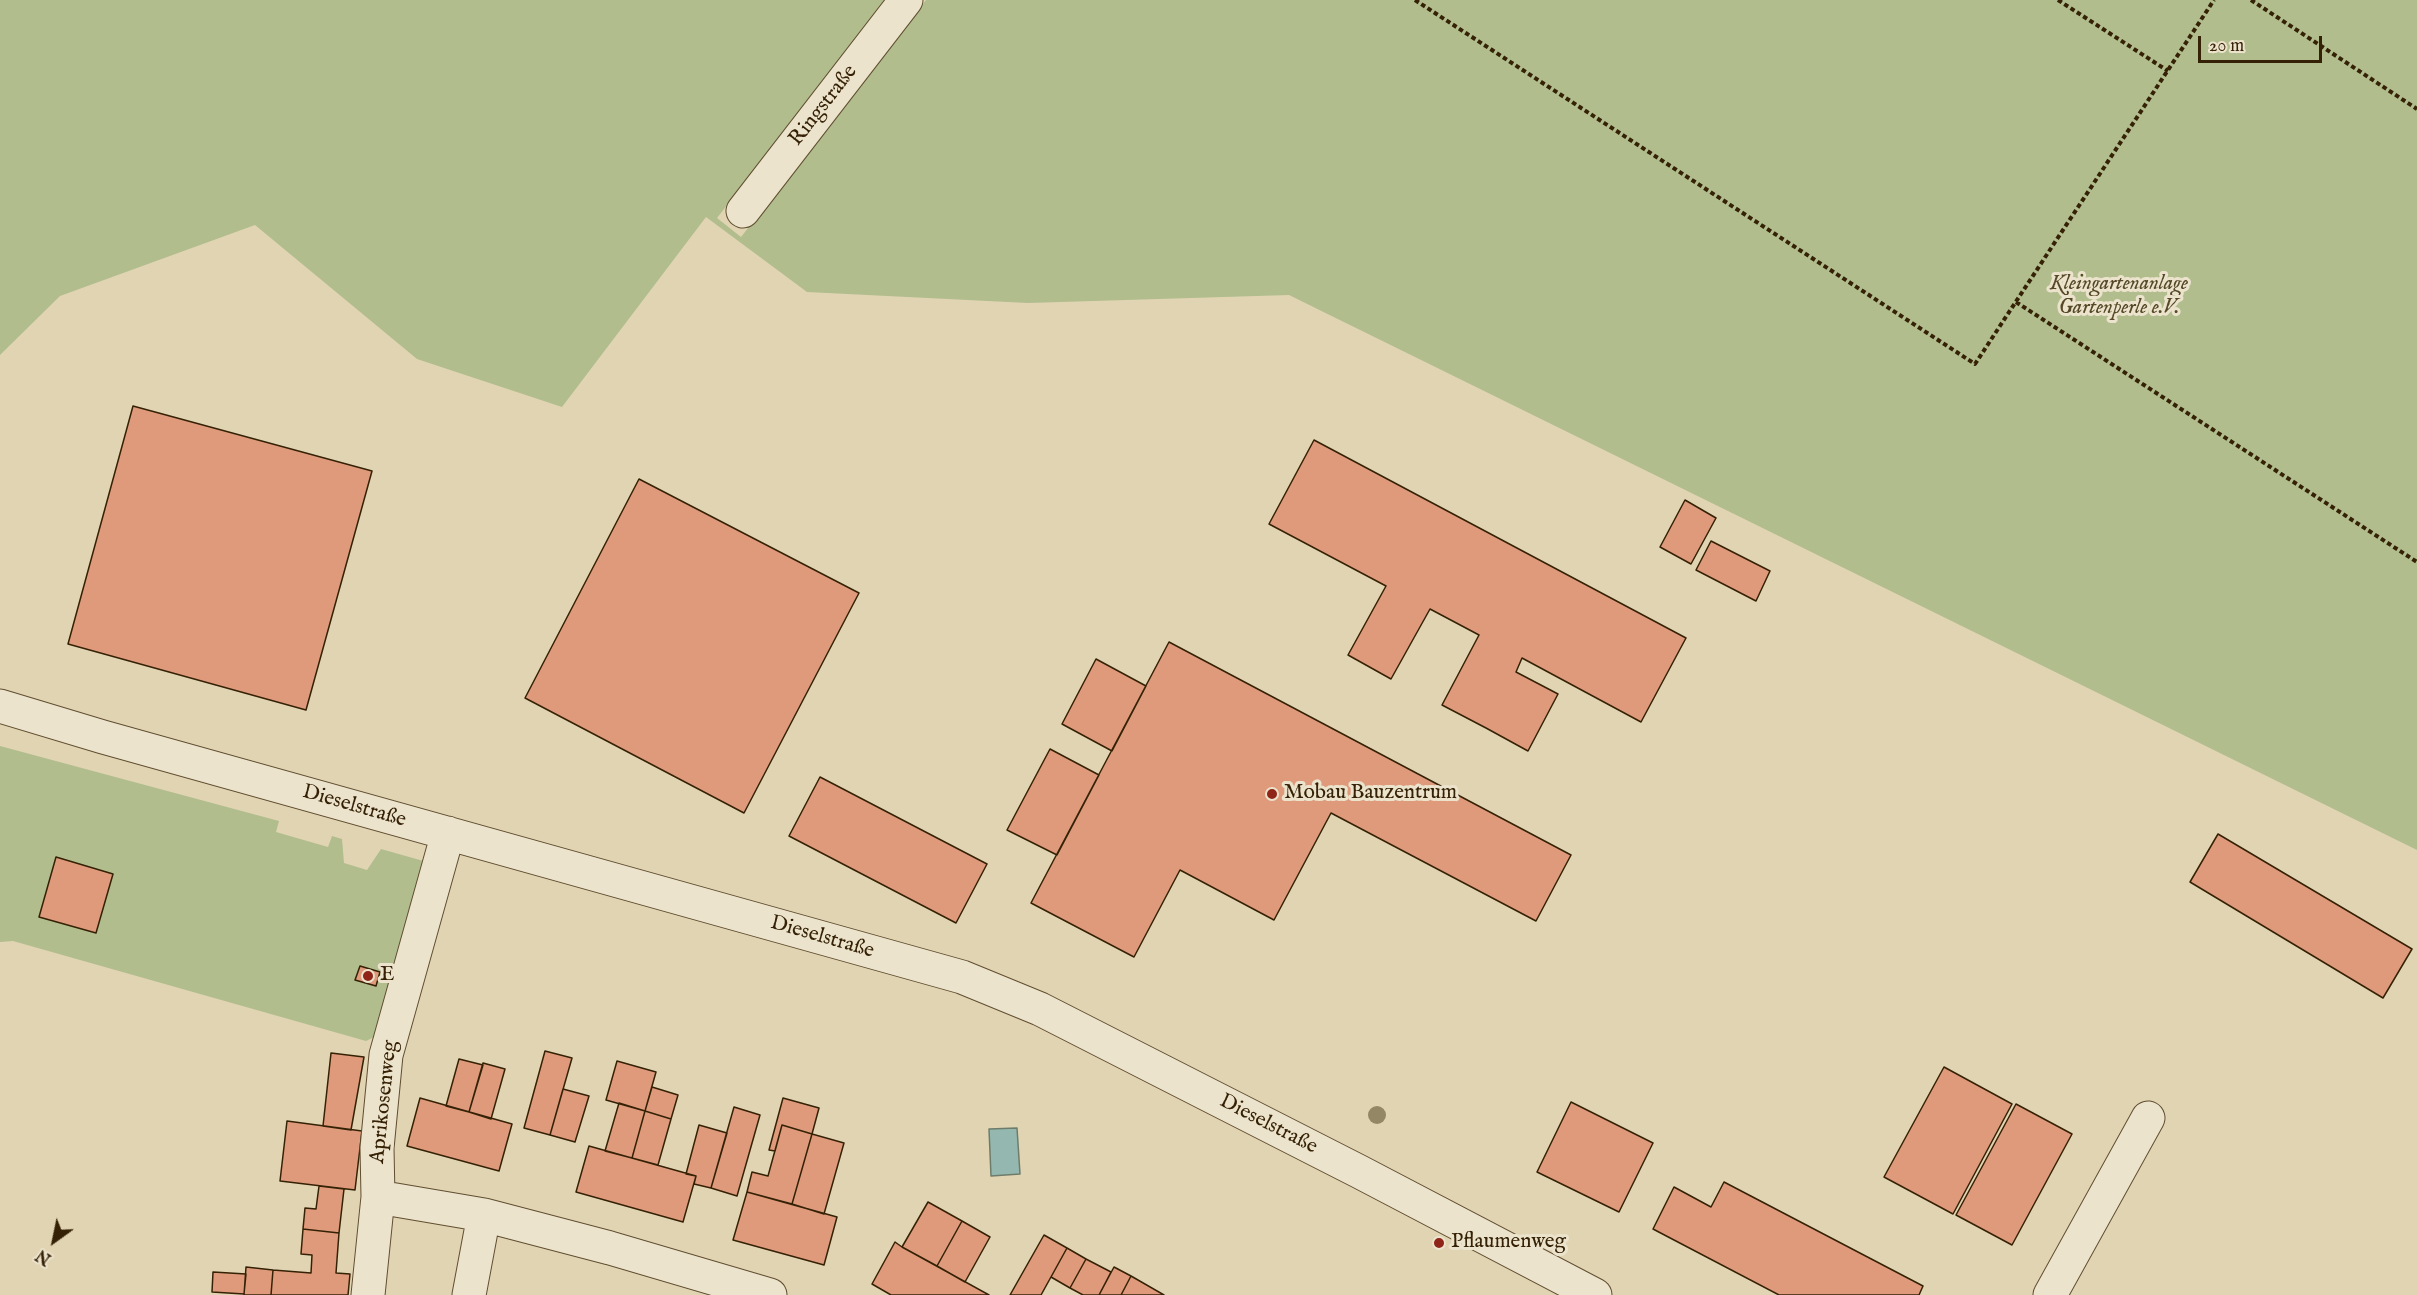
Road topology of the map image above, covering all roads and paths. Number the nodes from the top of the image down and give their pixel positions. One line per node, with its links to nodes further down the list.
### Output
1 (906, 0): 8 (street, Ringstraße)
2 (1415, 0): 9 (path)
3 (2058, 0): 6 (path)
4 (2214, 0): 6 (path)
5 (2251, 0): 7 (path)
6 (2168, 71): 9 (path)
7 (2417, 109)
8 (743, 211)
9 (2016, 302): 10 (path)
10 (2417, 562)
11 (0, 706): 12 (street, Dieselstraße)
12 (448, 834): 14 (street, Aprikosenweg); 16 (street, Dieselstraße)
13 (2148, 1118): 20 (street)
14 (378, 1197): 15 (street); 17 (street, Aprikosenweg)
15 (484, 1215): 18 (street); 19 (street)
16 (1585, 1293)
17 (368, 1295)
18 (469, 1295)
19 (770, 1295)
20 (2050, 1295)

